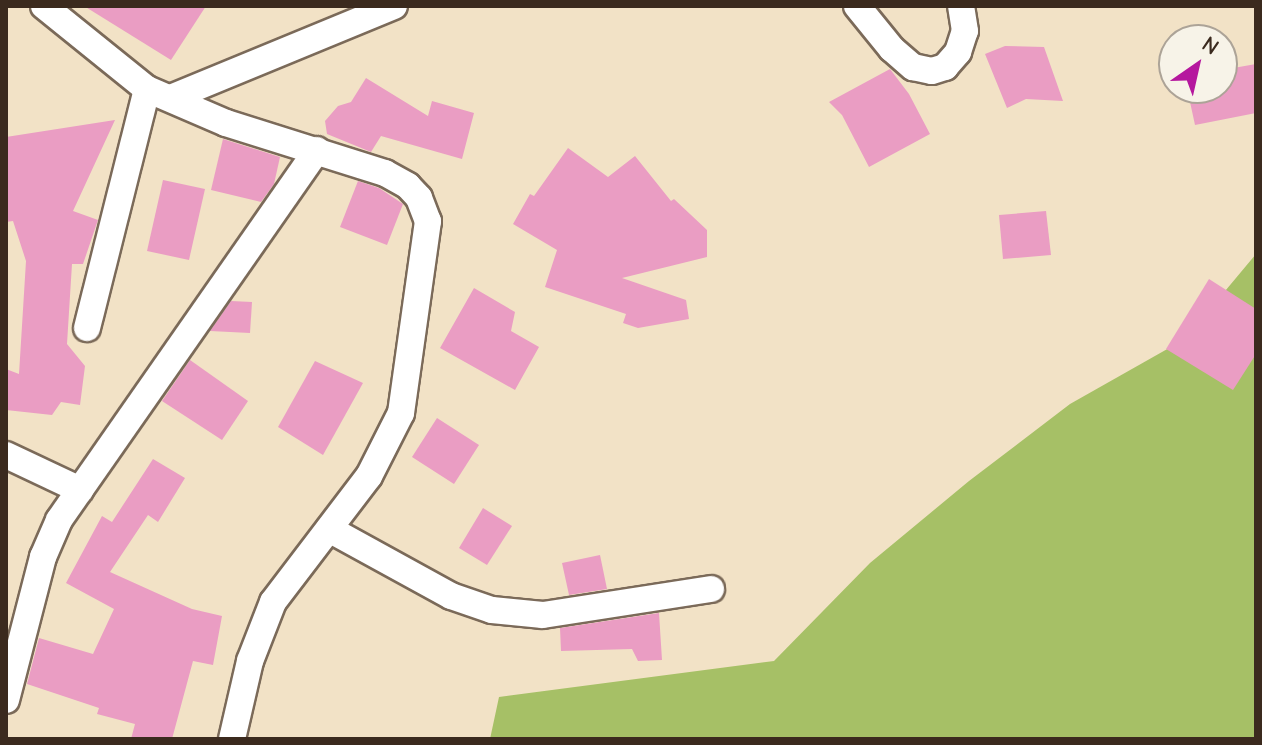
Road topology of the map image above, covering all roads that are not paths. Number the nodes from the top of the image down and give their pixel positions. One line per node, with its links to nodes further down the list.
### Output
1 (44, 6): 5 (street)
2 (394, 6): 6 (street)
3 (857, 6): 4 (street)
4 (961, 6)
5 (147, 89): 6 (street); 8 (street)
6 (173, 97): 7 (street)
7 (317, 150): 10 (street); 11 (street)
8 (87, 328)
9 (6, 455): 10 (street)
10 (80, 490): 13 (street)
11 (329, 529): 12 (street); 14 (street)
12 (711, 589)
13 (6, 700)
14 (232, 739)

